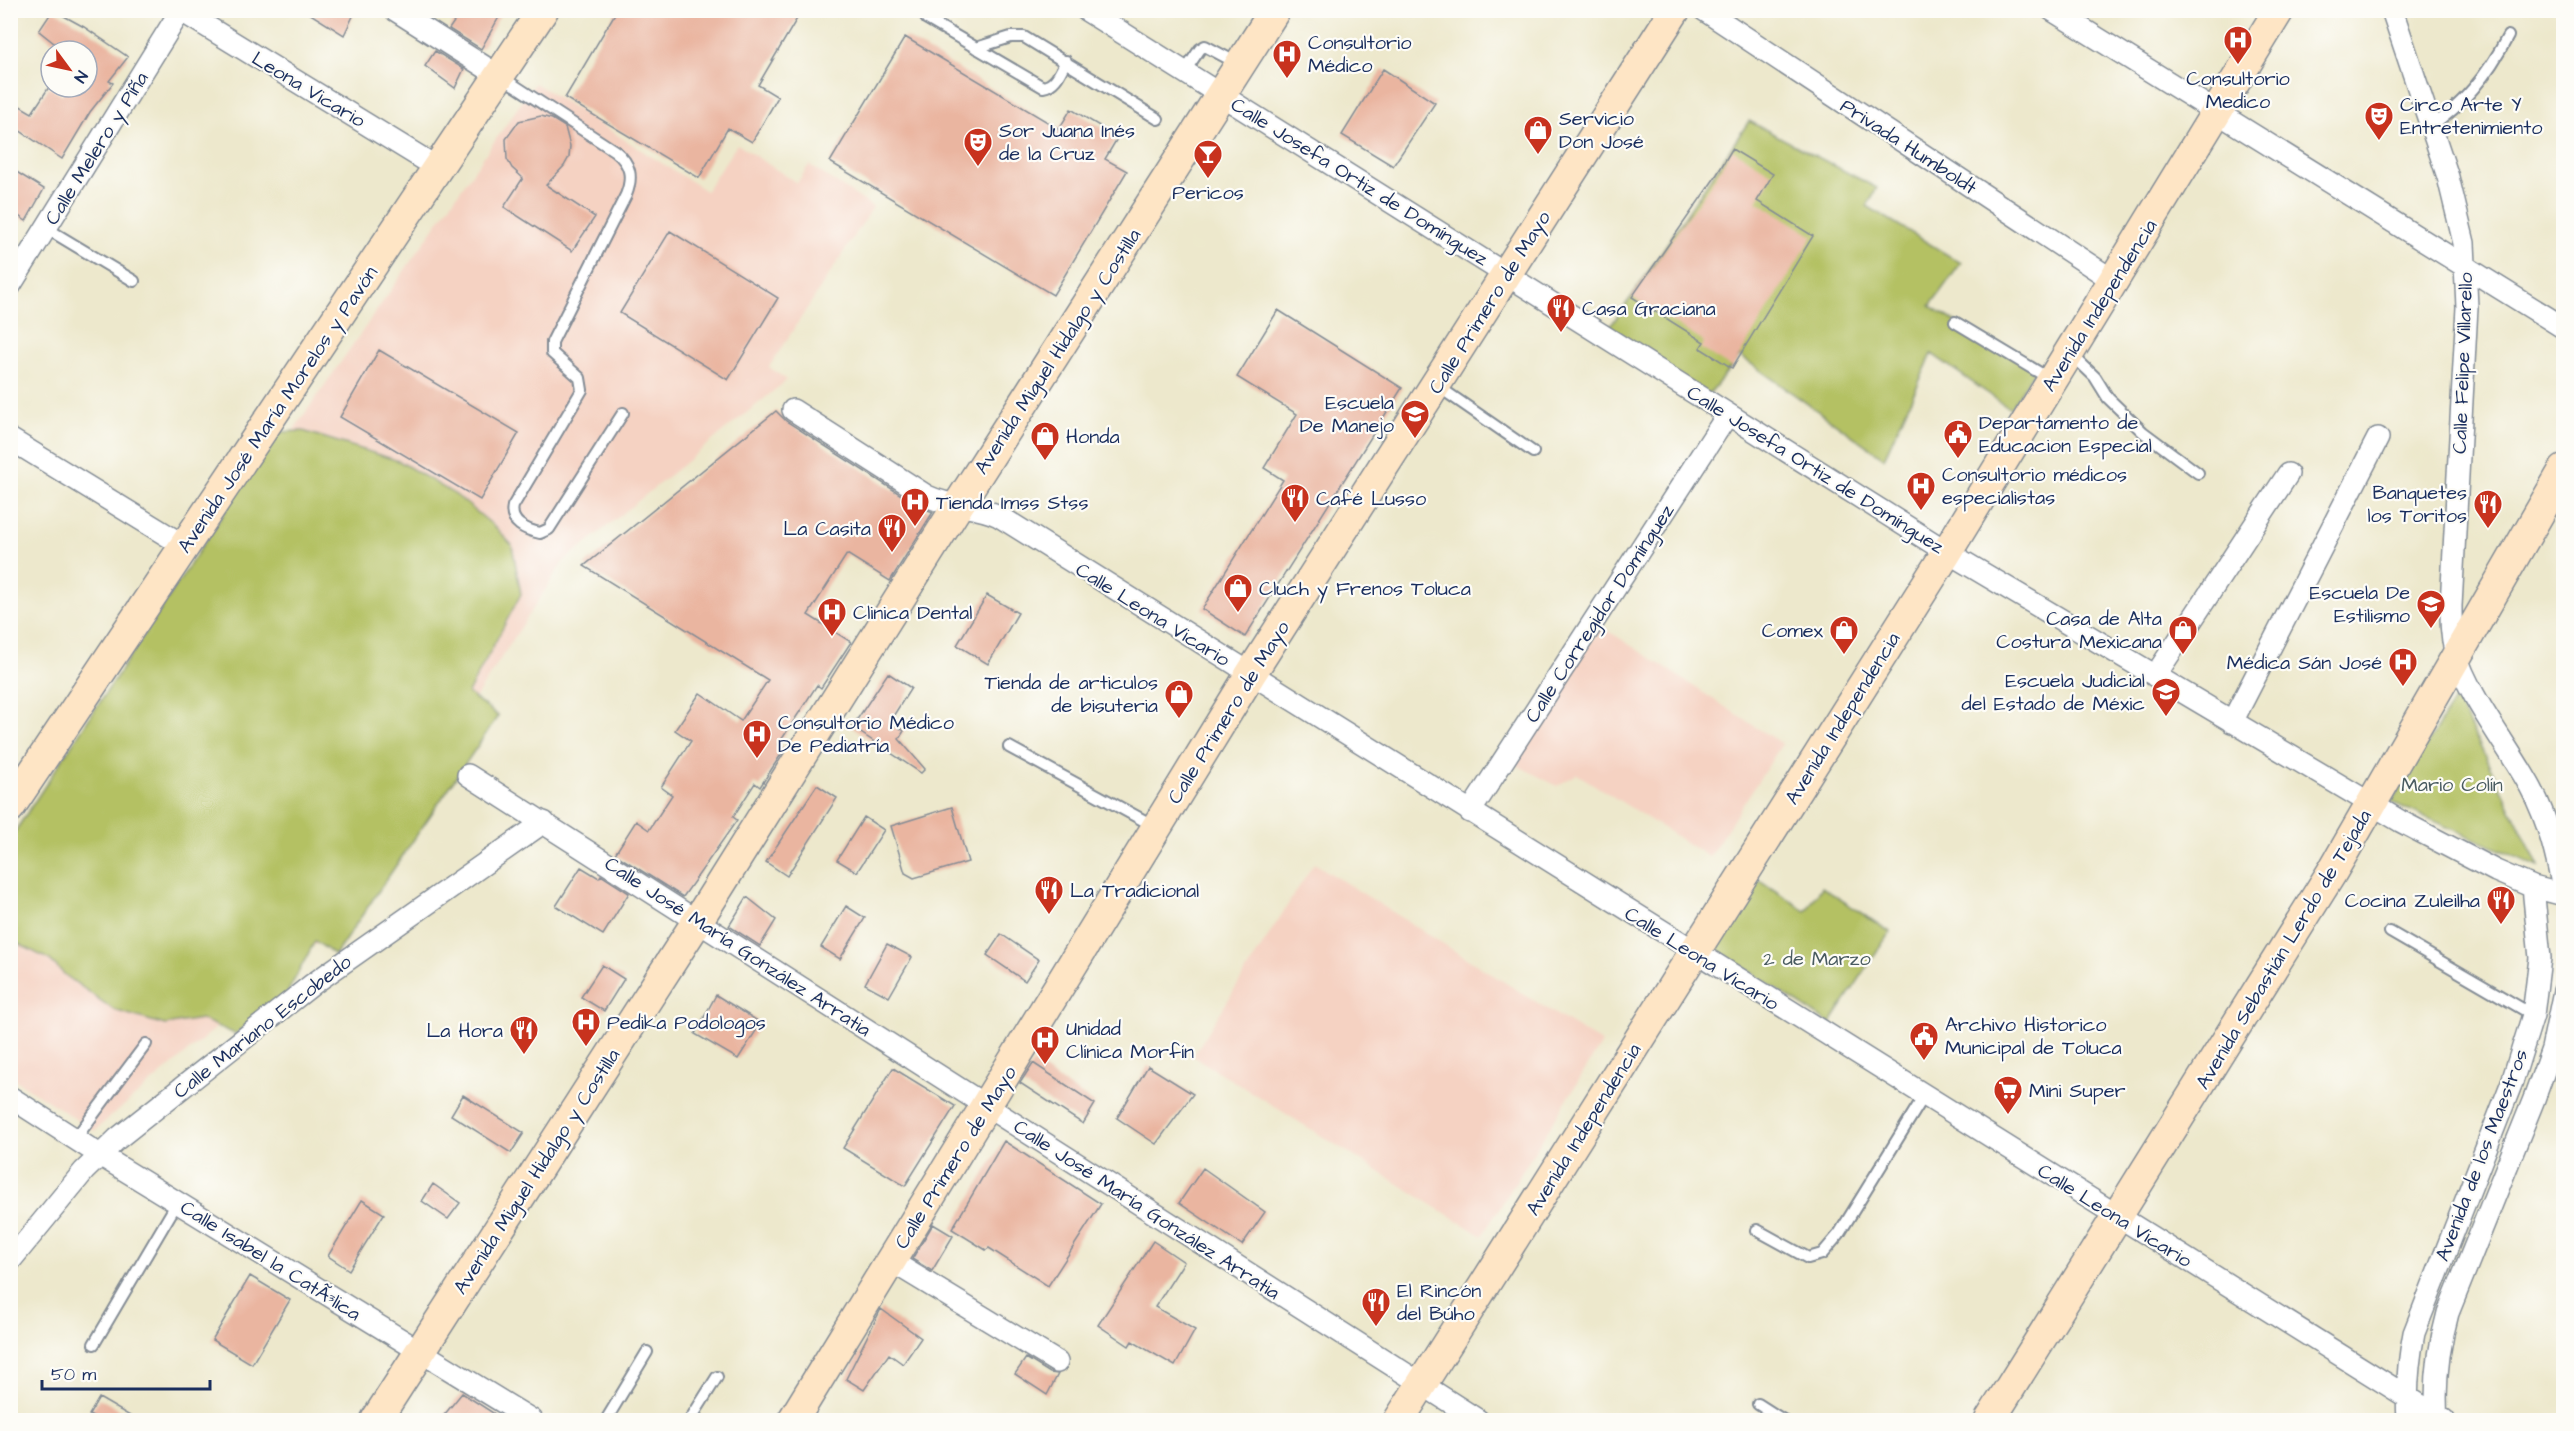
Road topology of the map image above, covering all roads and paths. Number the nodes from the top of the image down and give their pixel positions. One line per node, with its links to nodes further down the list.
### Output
1 (395, 10): 17 (street)
2 (921, 10): 13 (lane)
3 (1086, 10): 16 (street, Calle Josefa Ortiz de Domínguez)
4 (1275, 10): 15 (main road, Avenida Miguel Hidalgo y Costilla)
5 (1675, 10): 25 (main road, Calle Primero de Mayo)
6 (1704, 10): 27 (street, Privada Humboldt)
7 (2052, 10): 19 (street)
8 (2279, 10): 19 (main road, Avenida Independencia)
9 (2392, 10): 21 (street, Calle Felipe Villarello)
10 (181, 11): 22 (street, Leona Vicario); 23 (street, Calle Melero y Piña)
11 (542, 11): 17 (main road, Avenida José María Morelos y Pavón)
12 (2508, 36): 21 (lane)
13 (976, 48): 14 (lane); 14 (lane)
14 (1066, 61): 20 (lane)
15 (1240, 65): 16 (lane); 18 (main road, Avenida Miguel Hidalgo y Costilla)
16 (1185, 70): 18 (street, Calle Josefa Ortiz de Domínguez)
17 (499, 76): 22 (main road, Avenida José María Morelos y Pavón); 35 (lane)
18 (1222, 94): 25 (street, Calle Josefa Ortiz de Domínguez); 43 (main road, Avenida Miguel Hidalgo y Costilla)
19 (2217, 112): 24 (street); 27 (main road, Avenida Independencia)
20 (1158, 120)
21 (2430, 127): 24 (street, Calle Felipe Villarello)
22 (438, 168): 44 (main road, Avenida José María Morelos y Pavón)
23 (46, 228): 26 (lane); 28 (street, Calle Melero y Piña)
24 (2467, 269): 30 (street); 46 (street, Calle Felipe Villarello)
25 (1506, 274): 33 (main road, Calle Primero de Mayo); 36 (street, Calle Josefa Ortiz de Domínguez)
26 (134, 281)
27 (2114, 281): 31 (main road, Avenida Independencia)
28 (10, 286)
29 (1955, 322): 32 (lane)
30 (2564, 328)
31 (2070, 353): 32 (main road, Avenida Independencia); 41 (lane)
32 (2053, 381): 45 (main road, Avenida Independencia)
33 (1436, 385): 39 (lane); 47 (main road, Calle Primero de Mayo)
34 (794, 410): 43 (street, Calle Leona Vicario)
35 (623, 413)
36 (1728, 414): 45 (street, Calle Josefa Ortiz de Domínguez); 54 (street, Calle Corregidor Domínguez)
37 (2378, 438): 49 (street)
38 (10, 439): 44 (street)
39 (1533, 452)
40 (2564, 470): 46 (main road, Avenida Sebastián Lerdo de Tejada)
41 (2198, 473)
42 (2288, 474): 48 (street)
43 (957, 507): 47 (street, Calle Leona Vicario); 59 (main road, Avenida Miguel Hidalgo y Costilla)
44 (186, 547): 53 (main road, Avenida José María Morelos y Pavón)
45 (1947, 552): 48 (street, Calle Josefa Ortiz de Domínguez); 61 (main road, Avenida Independencia)
46 (2456, 654): 52 (main road, Avenida Sebastián Lerdo de Tejada); 58 (street)
47 (1250, 675): 54 (street, Calle Leona Vicario); 56 (main road, Calle Primero de Mayo)
48 (2155, 676): 49 (street, Calle Josefa Ortiz de Domínguez)
49 (2232, 722): 52 (street, Calle Josefa Ortiz de Domínguez)
50 (1009, 747): 56 (lane)
51 (468, 775): 55 (street, Calle José María González Arratia)
52 (2371, 804): 57 (street, Calle Josefa Ortiz de Domínguez); 71 (main road, Avenida Sebastián Lerdo de Tejada)
53 (10, 807)
54 (1470, 812): 61 (street, Calle Leona Vicario)
55 (544, 822): 59 (street, Calle José María González Arratia); 69 (street, Calle Mariano Escobedo)
56 (1156, 827): 67 (main road, Calle Primero de Mayo)
57 (2533, 887): 58 (street, Calle Josefa Ortiz de Domínguez); 63 (street, Avenida de los Maestros)
58 (2564, 894)
59 (698, 920): 67 (street, Calle José María González Arratia); 76 (main road, Avenida Miguel Hidalgo y Costilla)
60 (2390, 932): 63 (lane)
61 (1694, 952): 65 (street, Calle Leona Vicario); 80 (main road, Avenida Independencia)
62 (2564, 991): 83 (street, Avenida de los Maestros)
63 (2533, 1015): 81 (street, Avenida de los Maestros)
64 (146, 1044): 68 (lane)
65 (1924, 1096): 71 (street, Calle Leona Vicario); 72 (lane)
66 (10, 1097): 68 (street, Calle Isabel la CatÃ³lica)
67 (987, 1106): 73 (main road, Calle Primero de Mayo); 80 (street, Calle José María González Arratia)
68 (75, 1139): 69 (street, Calle Isabel la CatÃ³lica)
69 (100, 1155): 70 (street, Calle Isabel la CatÃ³lica); 74 (street, Calle Mariano Escobedo)
70 (177, 1203): 75 (lane); 76 (street, Calle Isabel la CatÃ³lica)
71 (2118, 1217): 81 (street, Calle Leona Vicario); 92 (main road, Avenida Sebastián Lerdo de Tejada)
72 (1757, 1230)
73 (891, 1261): 78 (street); 88 (main road, Calle Primero de Mayo)
74 (10, 1262)
75 (94, 1344)
76 (420, 1351): 84 (main road, Avenida Miguel Hidalgo y Costilla); 85 (street, Calle Isabel la CatÃ³lica)
77 (647, 1352): 86 (lane)
78 (1057, 1362)
79 (717, 1377): 87 (lane)
80 (1421, 1385): 89 (main road, Avenida Independencia); 90 (street, Calle José María González Arratia)
81 (2406, 1397): 83 (street, Calle Leona Vicario); 93 (street, Avenida de los Maestros)
82 (1758, 1404): 91 (lane)
83 (2439, 1419)
84 (376, 1420)
85 (532, 1420)
86 (606, 1420)
87 (690, 1420)
88 (793, 1420)
89 (1399, 1420)
90 (1478, 1420)
91 (1783, 1420)
92 (1990, 1420)
93 (2408, 1420)

